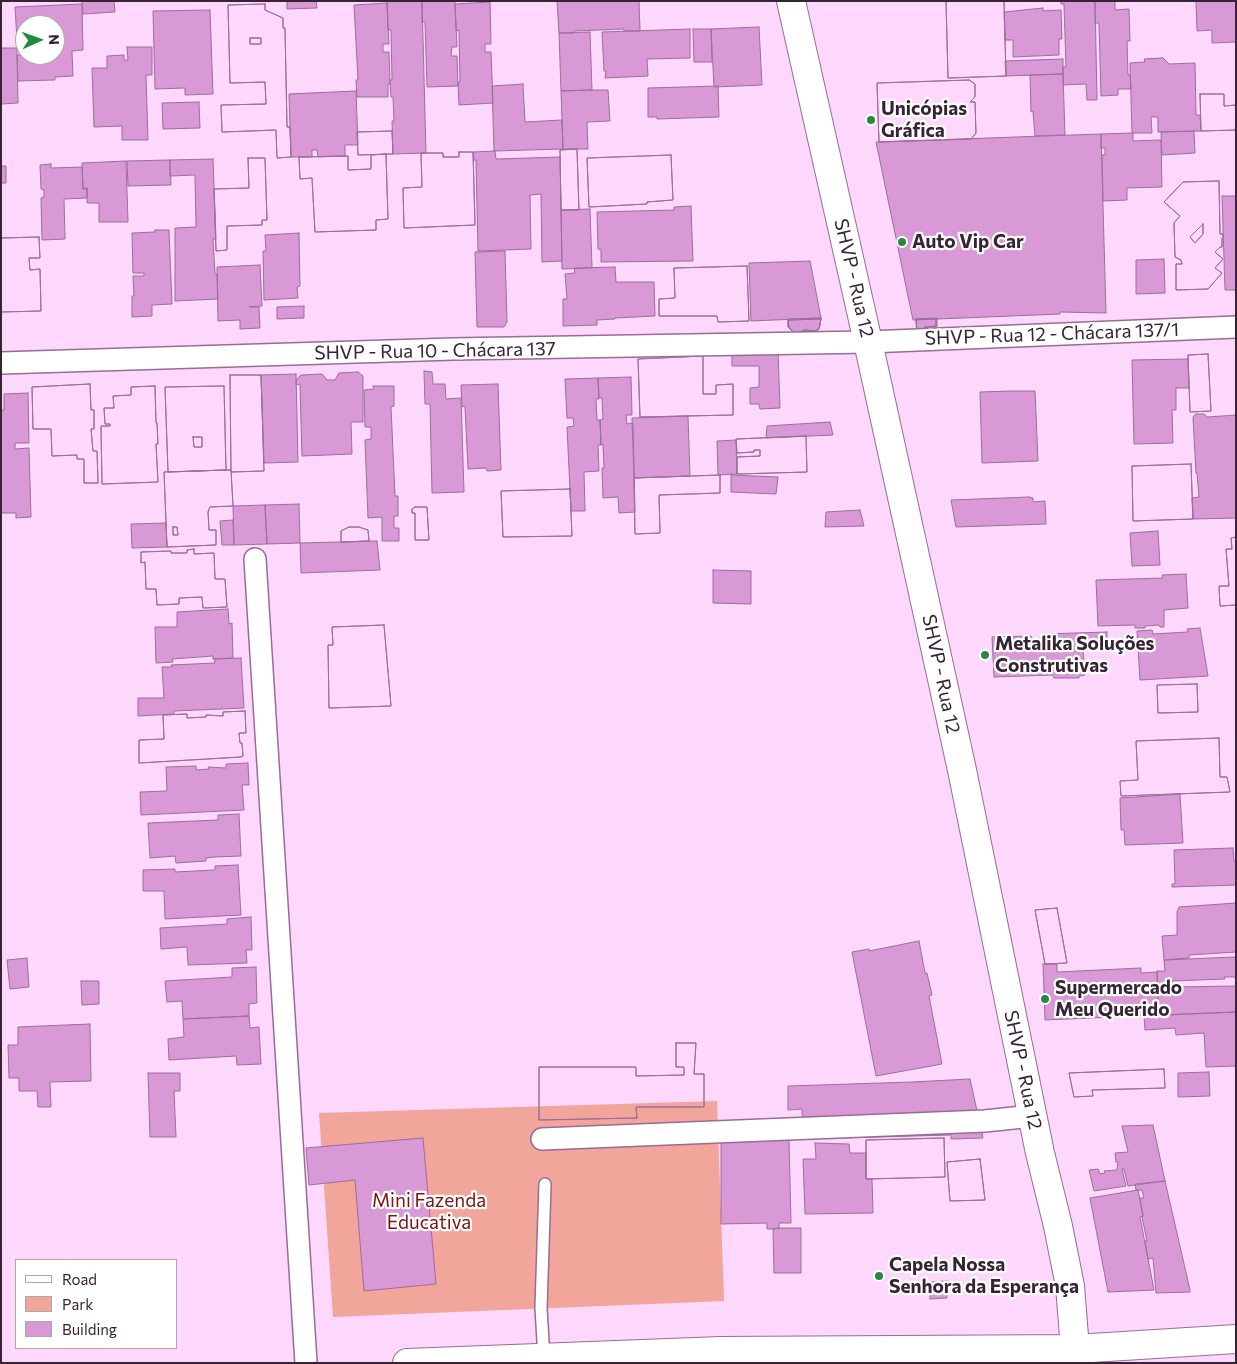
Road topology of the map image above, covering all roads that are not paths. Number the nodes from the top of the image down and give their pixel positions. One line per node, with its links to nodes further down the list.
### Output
1 (791, 1): 3 (street, SHVP - Rua 12)
2 (1236, 327): 3 (street, SHVP - Rua 12 - Chácara 137/1)
3 (868, 342): 4 (street, SHVP - Rua 10 - Chácara 137); 6 (street, SHVP - Rua 12)
4 (1, 364)
5 (255, 559): 14 (street)
6 (1032, 1116): 7 (street); 10 (street, SHVP - Rua 12)
7 (542, 1139)
8 (545, 1184): 12 (lane)
9 (1236, 1339): 10 (street)
10 (1075, 1356): 11 (street)
11 (721, 1357): 12 (street)
12 (544, 1358): 13 (street)
13 (474, 1362): 15 (street)
14 (306, 1363)
15 (407, 1363)

